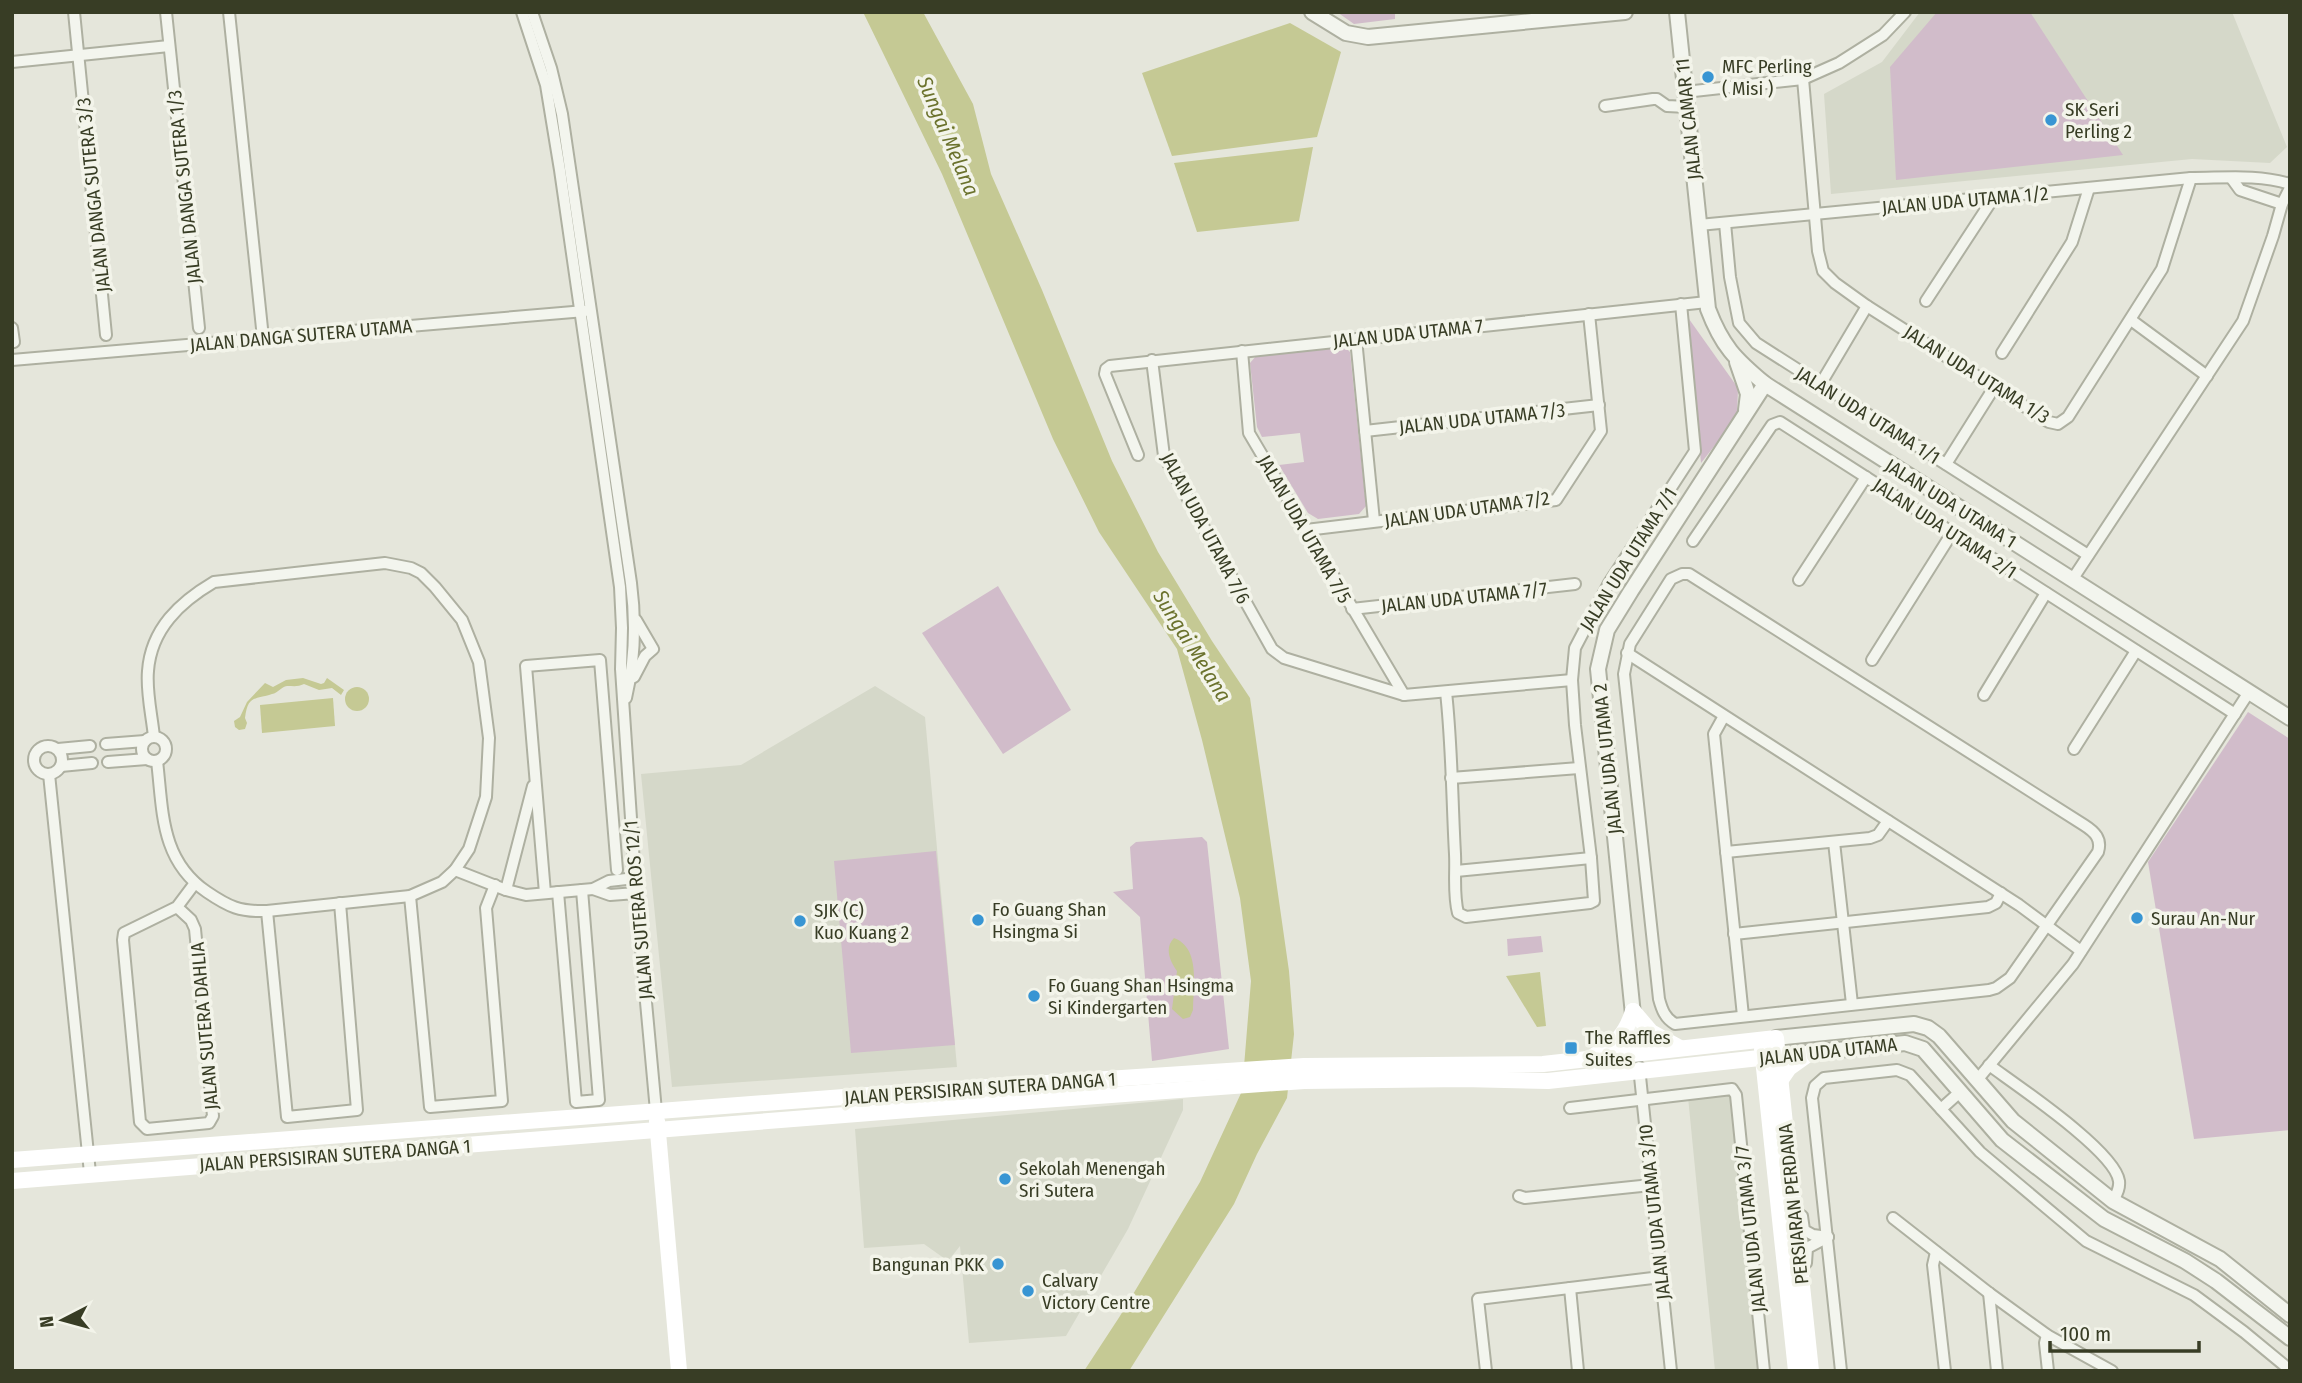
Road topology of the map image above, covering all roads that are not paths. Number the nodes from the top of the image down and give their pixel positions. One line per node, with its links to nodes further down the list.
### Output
1 (74, 12): 11 (street, JALAN DANGA SUTERA 3/3)
2 (166, 12): 10 (street, JALAN DANGA SUTERA 1/3)
3 (229, 12): 36 (street)
4 (522, 12): 30 (street)
5 (531, 12): 30 (street)
6 (1312, 12): 7 (street)
7 (1625, 12)
8 (1676, 12): 14 (street, JALAN CAMAR 11)
9 (1905, 12): 13 (street)
10 (169, 47): 11 (street); 34 (street, JALAN DANGA SUTERA 1/3)
11 (79, 55): 12 (street); 35 (street, JALAN DANGA SUTERA 3/3)
12 (12, 62)
13 (1803, 79): 14 (street); 23 (street, JALAN UDA UTAMA 1/3)
14 (1685, 92): 16 (street, JALAN CAMAR 11)
15 (1605, 106): 16 (street)
16 (1686, 107): 25 (street, JALAN CAMAR 11)
17 (2191, 178): 18 (street, JALAN UDA UTAMA 1/2); 20 (street, JALAN UDA UTAMA 1/2); 32 (street, JALAN UDA UTAMA 1/3)
18 (2232, 179): 19 (street, JALAN UDA UTAMA 1/2); 22 (street)
19 (2290, 186): 22 (street)
20 (2089, 188): 21 (street, JALAN UDA UTAMA 1/2); 40 (street)
21 (1994, 197): 23 (street, JALAN UDA UTAMA 1/2); 26 (street)
22 (2282, 204): 44 (street)
23 (1816, 214): 24 (street, JALAN UDA UTAMA 1/2); 29 (street, JALAN UDA UTAMA 1/3)
24 (1725, 223): 25 (street, JALAN UDA UTAMA 1/2); 46 (street, JALAN UDA UTAMA 1/1)
25 (1699, 225): 27 (street, JALAN UDA UTAMA 1)
26 (1926, 301)
27 (1707, 302): 28 (street, JALAN UDA UTAMA 7); 43 (street, JALAN UDA UTAMA 1)
28 (1681, 304): 31 (street, JALAN UDA UTAMA 7); 72 (street, JALAN UDA UTAMA 7/1)
29 (1867, 306): 46 (street); 47 (street, JALAN UDA UTAMA 1/3)
30 (586, 311): 36 (street, JALAN DANGA SUTERA UTAMA); 51 (street)
31 (1589, 314): 37 (street, JALAN UDA UTAMA 7); 49 (street, JALAN UDA UTAMA 7/2)
32 (2131, 320): 44 (street); 47 (street, JALAN UDA UTAMA 1/3)
33 (12, 328): 38 (street)
34 (199, 328)
35 (106, 335)
36 (263, 338): 41 (street, JALAN DANGA SUTERA UTAMA)
37 (1356, 339): 39 (street, JALAN UDA UTAMA 7); 52 (street)
38 (14, 342)
39 (1242, 351): 42 (street, JALAN UDA UTAMA 7); 57 (street, JALAN UDA UTAMA 7/5)
40 (2002, 353)
41 (12, 360)
42 (1152, 360): 53 (street, JALAN UDA UTAMA 7); 76 (street, JALAN UDA UTAMA 7/6)
43 (1736, 360): 45 (street, JALAN UDA UTAMA 1); 50 (street)
44 (2207, 376): 60 (street)
45 (1765, 384): 48 (street, JALAN UDA UTAMA 1); 50 (street, JALAN UDA UTAMA 2)
46 (1820, 385): 54 (street, JALAN UDA UTAMA 1/1)
47 (1995, 386): 54 (street)
48 (1796, 404): 50 (street); 62 (street, JALAN UDA UTAMA 1)
49 (1599, 405): 52 (street, JALAN UDA UTAMA 7/3); 56 (street, JALAN UDA UTAMA 7/2)
50 (1745, 415): 120 (street, JALAN UDA UTAMA 2)
51 (602, 425): 66 (street); 69 (street, JALAN SUTERA ROS 12/1)
52 (1365, 431): 56 (street)
53 (1138, 455)
54 (1946, 464): 60 (street, JALAN UDA UTAMA 1/1)
55 (1866, 477): 58 (street, JALAN UDA UTAMA 2/1); 59 (street, JALAN UDA UTAMA 2/1); 61 (street)
56 (1374, 521): 57 (street, JALAN UDA UTAMA 7/2)
57 (1306, 530): 65 (street, JALAN UDA UTAMA 7/5)
58 (1952, 533): 64 (street, JALAN UDA UTAMA 2/1); 71 (street)
59 (1693, 541)
60 (2088, 555): 62 (street)
61 (1799, 580)
62 (2072, 580): 75 (street, JALAN UDA UTAMA 1)
63 (1575, 584): 65 (street, JALAN UDA UTAMA 7/7)
64 (2046, 593): 68 (street, JALAN UDA UTAMA 2/1); 77 (street)
65 (1353, 609): 76 (street, JALAN UDA UTAMA 7/5)
66 (635, 617): 67 (street, JALAN SUTERA ROS 12/1); 73 (street)
67 (633, 651): 69 (street); 73 (street, JALAN SUTERA ROS 12/1)
68 (2136, 651): 79 (street, JALAN UDA UTAMA 2/1); 86 (street)
69 (621, 652): 78 (street, JALAN SUTERA ROS 12/1)
70 (1627, 653): 80 (street); 116 (street); 121 (street)
71 (1872, 660)
72 (1572, 680): 74 (street); 91 (street, JALAN UDA UTAMA 7/1)
73 (629, 686): 78 (street, JALAN SUTERA ROS 12/1)
74 (1446, 692): 76 (street); 94 (street)
75 (2249, 692): 79 (street); 81 (street, JALAN UDA UTAMA 1)
76 (1404, 695)
77 (1983, 695)
78 (624, 708): 102 (street, JALAN SUTERA ROS 12/1)
79 (2235, 714): 118 (street)
80 (1724, 716): 95 (street); 97 (street)
81 (2290, 718)
82 (150, 739): 83 (street); 87 (street); 87 (street); 99 (street)
83 (106, 744)
84 (90, 746): 85 (street)
85 (58, 749): 90 (street); 92 (street)
86 (2074, 749)
87 (151, 760): 88 (street); 103 (street)
88 (108, 762)
89 (92, 764): 90 (street)
90 (61, 766): 92 (street)
91 (1579, 768): 94 (street); 98 (street, JALAN UDA UTAMA 7/1)
92 (50, 774): 141 (street)
93 (535, 776): 100 (street, JALAN SUTERA ROS 12/1); 105 (street); 108 (street)
94 (1451, 778): 101 (street)
95 (1888, 821): 96 (street); 110 (street)
96 (1834, 842): 97 (street); 115 (street)
97 (1726, 852): 117 (street)
98 (1591, 858): 101 (street); 101 (street, JALAN UDA UTAMA 7/1)
99 (455, 870): 104 (street); 111 (street)
100 (617, 870)
101 (1456, 871)
102 (635, 878): 106 (street); 109 (street, JALAN SUTERA ROS 12/1)
103 (195, 883): 113 (street); 114 (street)
104 (495, 885): 105 (street); 111 (street)
105 (506, 890): 108 (street)
106 (588, 890): 107 (street); 107 (street); 109 (street)
107 (558, 892): 108 (street)
108 (545, 893)
109 (636, 893): 139 (street, JALAN SUTERA ROS 12/1)
110 (2001, 893): 115 (street); 116 (street)
111 (410, 896): 112 (street)
112 (340, 903): 114 (street); 114 (street)
113 (177, 907): 113 (street, JALAN SUTERA DAHLIA)
114 (267, 911)
115 (1843, 923): 117 (street); 119 (street)
116 (2047, 926): 118 (street); 119 (street)
117 (1734, 934): 121 (street)
118 (2081, 951): 129 (street)
119 (1852, 1004): 121 (street)
120 (1633, 1011): 123 (main road); 125 (street, JALAN UDA UTAMA 2); 127 (main road)
121 (1743, 1016)
122 (1768, 1039): 123 (main road, JALAN UDA UTAMA); 126 (main road, PERSIARAN PERDANA); 133 (street, JALAN UDA UTAMA)
123 (1681, 1049): 125 (main road, JALAN UDA UTAMA)
124 (1810, 1053): 126 (street, JALAN UDA UTAMA); 134 (main road); 135 (street, JALAN UDA UTAMA)
125 (1637, 1054): 127 (main road, JALAN UDA UTAMA); 130 (street, JALAN UDA UTAMA 3/10)
126 (1770, 1057): 128 (main road, JALAN UDA UTAMA); 134 (main road, PERSIARAN PERDANA)
127 (1587, 1059): 131 (main road, JALAN UDA UTAMA)
128 (1732, 1061): 130 (main road, JALAN UDA UTAMA); 134 (main road)
129 (1989, 1065): 133 (street); 148 (street)
130 (1639, 1071): 131 (main road, JALAN UDA UTAMA); 136 (street, JALAN UDA UTAMA 3/10)
131 (1304, 1074): 132 (main road, JALAN PERSISIRAN SUTERA DANGA 1)
132 (1235, 1079): 139 (main road, JALAN PERSISIRAN SUTERA DANGA 1); 140 (main road, JALAN PERSISIRAN SUTERA DANGA 1)
133 (1978, 1079): 148 (street, JALAN UDA UTAMA)
134 (1773, 1081): 143 (main road, PERSIARAN PERDANA); 167 (main road, PERSIARAN PERDANA)
135 (1961, 1091): 138 (street); 155 (street, JALAN UDA UTAMA)
136 (1642, 1098): 137 (street); 146 (street, JALAN UDA UTAMA 3/10); 166 (street, JALAN UDA UTAMA 3/7)
137 (1570, 1108)
138 (1941, 1109): 150 (street); 158 (street)
139 (656, 1111): 140 (main road); 141 (main road, JALAN PERSISIRAN SUTERA DANGA 1)
140 (657, 1131): 144 (main road, JALAN PERSISIRAN SUTERA DANGA 1); 162 (main road)
141 (89, 1154): 142 (main road, JALAN PERSISIRAN SUTERA DANGA 1); 144 (street)
142 (12, 1160)
143 (1790, 1168): 150 (street); 157 (main road, PERSIARAN PERDANA)
144 (90, 1174): 145 (main road, JALAN PERSISIRAN SUTERA DANGA 1)
145 (12, 1181)
146 (1651, 1185): 147 (street); 152 (street, JALAN UDA UTAMA 3/10)
147 (1519, 1196)
148 (2113, 1201): 156 (street, JALAN UDA UTAMA)
149 (1894, 1217): 151 (street)
150 (1828, 1237): 157 (street); 169 (street)
151 (1936, 1252): 154 (street); 170 (street)
152 (1661, 1278): 153 (street); 165 (street, JALAN UDA UTAMA 3/10)
153 (1570, 1288): 163 (street); 164 (street)
154 (1989, 1293): 159 (street); 171 (street)
155 (2259, 1314): 158 (street); 160 (street, JALAN UDA UTAMA)
156 (2290, 1315)
157 (1805, 1320): 168 (main road, PERSIARAN PERDANA)
158 (2245, 1332): 161 (street)
159 (2047, 1335): 172 (street); 173 (street)
160 (2290, 1338)
161 (2290, 1370)
162 (679, 1371)
163 (1486, 1371)
164 (1578, 1371)
165 (1671, 1371)
166 (1764, 1371)
167 (1796, 1371)
168 (1811, 1371)
169 (1841, 1371)
170 (1945, 1371)
171 (1997, 1371)
172 (2048, 1371)
173 (2112, 1371)

